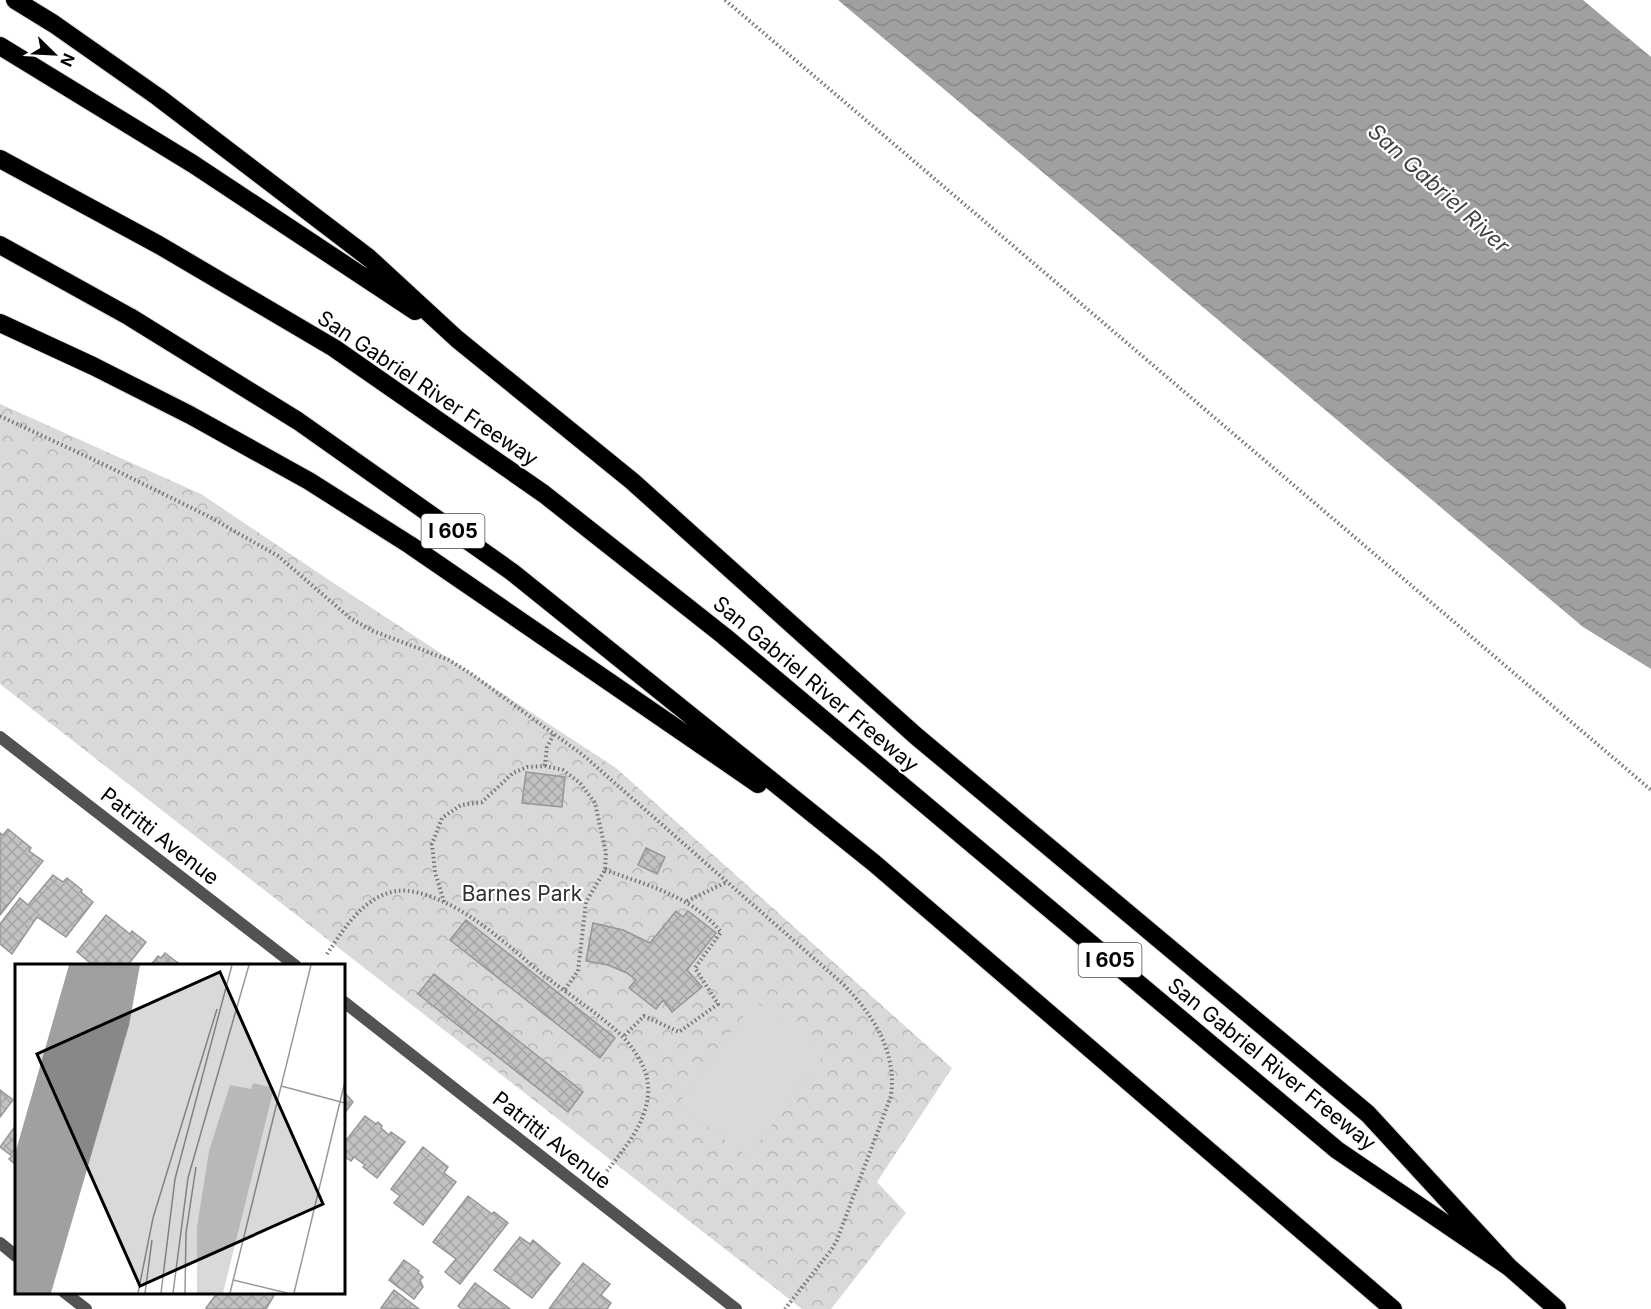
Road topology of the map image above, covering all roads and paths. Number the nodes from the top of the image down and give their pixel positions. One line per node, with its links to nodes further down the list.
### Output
1 (15, 0): 7 (highway)
2 (725, 0): 12 (path)
3 (0, 46): 7 (highway)
4 (0, 159): 26 (highway, San Gabriel River Freeway / I 605)
5 (0, 245): 13 (highway, I 605)
6 (0, 323): 13 (highway)
7 (457, 339): 26 (highway)
8 (0, 416): 9 (path)
9 (554, 734): 11 (path); 15 (path)
10 (0, 737): 19 (street, Patritti Avenue)
11 (545, 766): 14 (path); 17 (path)
12 (1651, 790)
13 (874, 863): 31 (highway, I 605)
14 (605, 870): 16 (path); 20 (path)
15 (728, 882): 16 (path); 30 (path)
16 (687, 901): 22 (path)
17 (445, 902): 18 (path); 20 (path)
18 (327, 954)
19 (293, 964)
20 (564, 991): 22 (path)
21 (345, 1003): 29 (street, Patritti Avenue)
22 (623, 1037): 23 (path)
23 (607, 1171)
24 (0, 1243): 25 (street)
25 (15, 1255)
26 (1509, 1268): 32 (highway, San Gabriel River Freeway / I 605)
27 (65, 1294): 28 (street)
28 (86, 1309)
29 (736, 1309)
30 (785, 1309)
31 (1393, 1309)
32 (1557, 1309)

